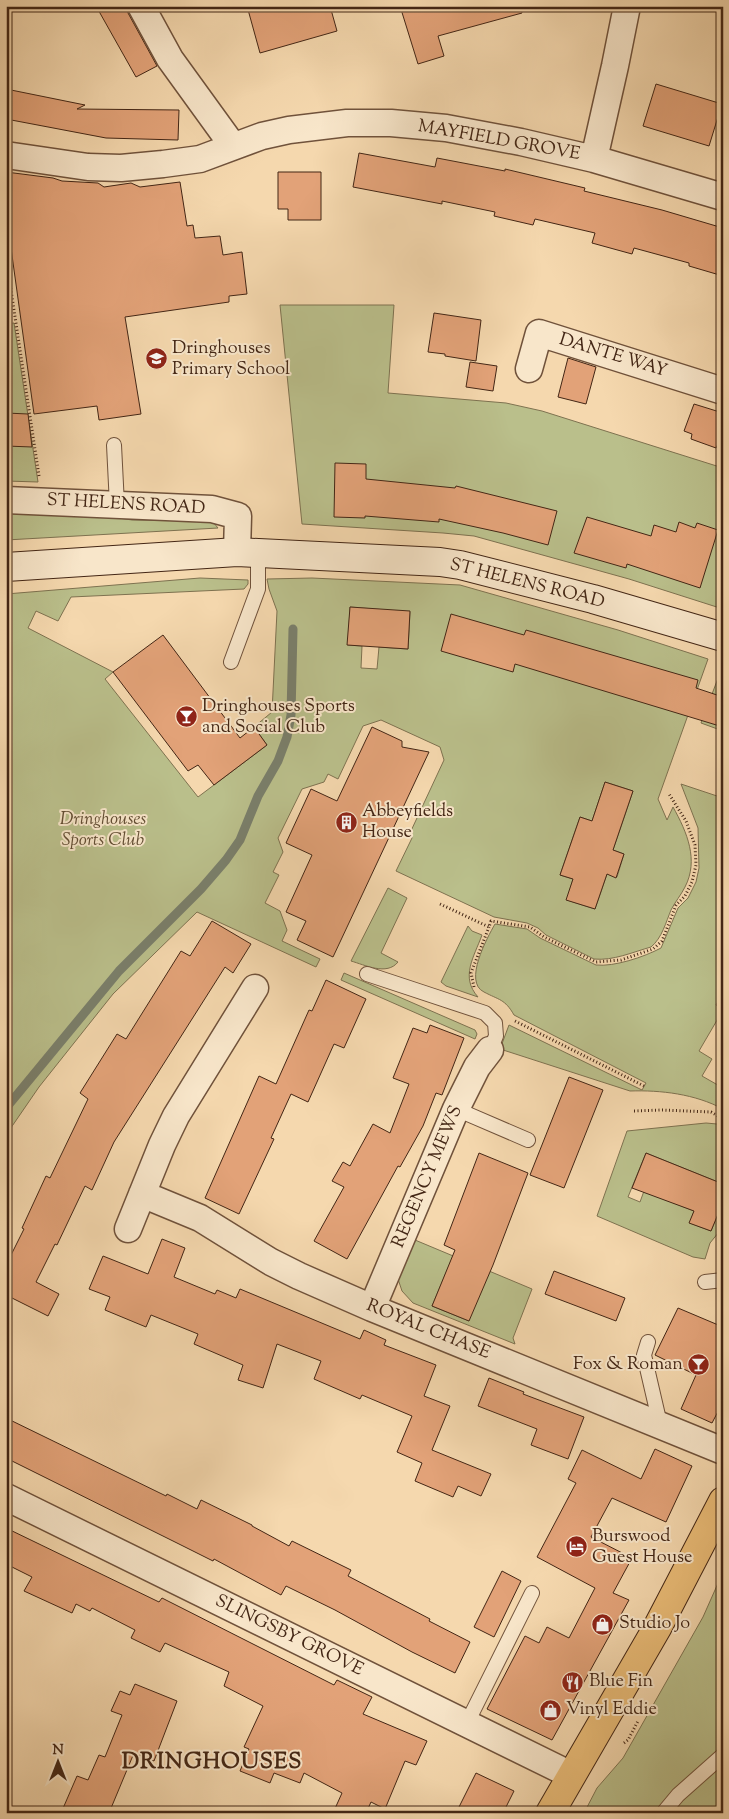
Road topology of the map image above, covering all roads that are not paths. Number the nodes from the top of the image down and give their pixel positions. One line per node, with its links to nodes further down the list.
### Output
1 (141, 6): 3 (street)
2 (626, 6): 5 (street)
3 (232, 146): 4 (street, MAYFIELD GROVE); 5 (street, MAYFIELD GROVE)
4 (6, 155)
5 (594, 159): 6 (street, MAYFIELD GROVE)
6 (723, 197)
7 (529, 370): 8 (street, DANTE WAY)
8 (723, 391)
9 (114, 446): 11 (lane)
10 (6, 500): 11 (street, ST HELENS ROAD)
11 (117, 505): 12 (street, ST HELENS ROAD)
12 (248, 552): 13 (street, ST HELENS ROAD); 14 (street, ST HELENS ROAD); 15 (lane)
13 (6, 567)
14 (723, 637)
15 (231, 662)
16 (367, 974): 18 (lane)
17 (255, 988): 21 (street)
18 (490, 1050): 19 (street, REGENCY MEWS)
19 (456, 1109): 20 (lane); 25 (street, REGENCY MEWS)
20 (528, 1140)
21 (142, 1194): 22 (street); 25 (street, ROYAL CHASE)
22 (128, 1229)
23 (723, 1280): 24 (lane)
24 (704, 1282)
25 (372, 1308): 27 (street, ROYAL CHASE)
26 (648, 1342): 27 (lane)
27 (660, 1424): 28 (street, ROYAL CHASE)
28 (723, 1451)
29 (6, 1497): 32 (street, SLINGSBY GROVE)
30 (723, 1501): 34 (main road)
31 (532, 1593): 32 (lane)
32 (467, 1723): 34 (street, SLINGSBY GROVE)
33 (723, 1755): 36 (lane)
34 (571, 1775): 35 (main road)
35 (550, 1813)
36 (663, 1813)

